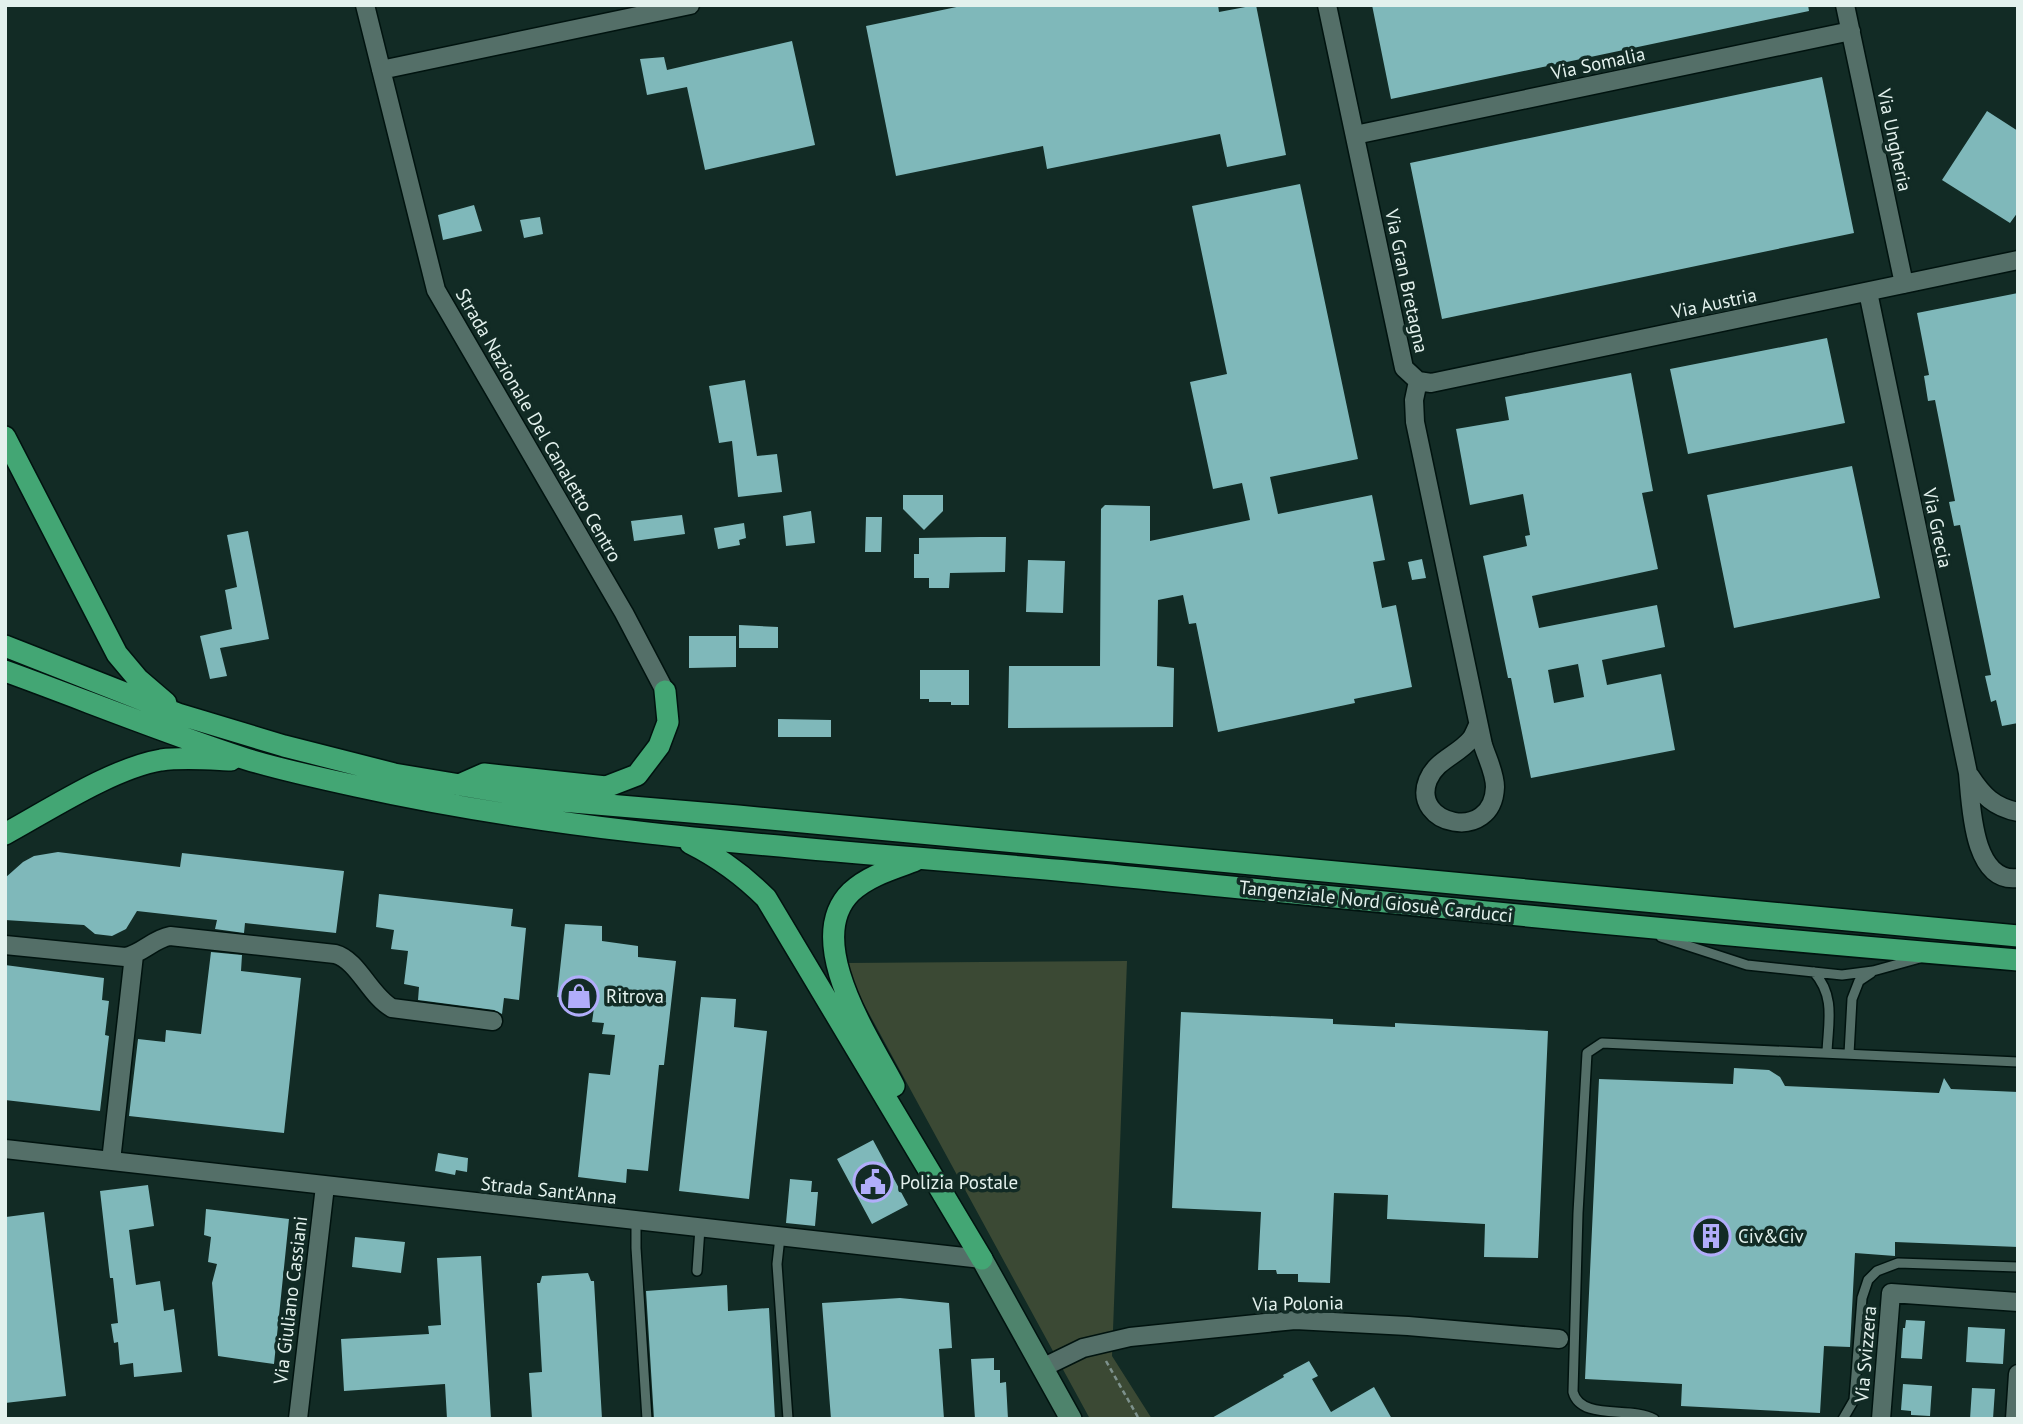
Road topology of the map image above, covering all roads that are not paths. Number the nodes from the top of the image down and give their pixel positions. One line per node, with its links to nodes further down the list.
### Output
1 (365, 5): 6 (street, Strada Nazionale Del Canaletto Centro)
2 (690, 5): 6 (street)
3 (1327, 5): 7 (street, Via Gran Bretagna)
4 (1845, 5): 5 (street, Via Ungheria)
5 (1851, 31): 7 (street, Via Somalia); 9 (street, Via Ungheria)
6 (381, 70): 15 (street, Strada Nazionale Del Canaletto Centro)
7 (1355, 135): 11 (street, Via Gran Bretagna)
8 (2018, 260): 9 (street, Via Austria)
9 (1904, 284): 10 (street, Via Austria)
10 (1868, 292): 11 (street, Via Austria); 19 (street, Via Grecia)
11 (1418, 381): 17 (street, Via Gran Bretagna)
12 (5, 437): 16 (highway)
13 (5, 646): 16 (highway, Tangenziale Nord Giosuè Carducci)
14 (5, 671): 18 (highway)
15 (665, 691): 20 (highway)
16 (178, 714): 20 (highway, Tangenziale Nord Giosuè Carducci)
17 (1478, 725): 17 (street, Via Gran Bretagna)
18 (249, 760): 22 (highway); 23 (highway, Tangenziale Nord Giosuè Carducci)
19 (1968, 773): 21 (street, Via Grecia); 25 (street, Via Grecia)
20 (459, 785): 27 (highway, Tangenziale Nord Giosuè Carducci)
21 (2018, 812)
22 (5, 834)
23 (672, 834): 24 (highway, Tangenziale Nord Giosuè Carducci); 44 (highway)
24 (921, 858): 26 (highway, Tangenziale Nord Giosuè Carducci); 44 (highway)
25 (2018, 878)
26 (1626, 926): 29 (highway, Tangenziale Nord Giosuè Carducci); 33 (lane)
27 (2018, 936)
28 (5, 945): 30 (street)
29 (1936, 954): 31 (highway, Tangenziale Nord Giosuè Carducci); 32 (lane)
30 (134, 955): 34 (street); 39 (street)
31 (2018, 960)
32 (1874, 971): 33 (lane); 36 (lane)
33 (1814, 972): 35 (lane)
34 (493, 1021)
35 (1827, 1053): 36 (lane); 48 (lane)
36 (1849, 1054): 37 (lane)
37 (2018, 1062)
38 (5, 1149): 39 (street, Strada Sant'Anna)
39 (111, 1161): 40 (street, Strada Sant'Anna)
40 (325, 1186): 41 (street, Strada Sant'Anna); 51 (street, Via Giuliano Cassiani)
41 (636, 1221): 42 (street, Strada Sant'Anna); 52 (lane)
42 (701, 1228): 43 (street, Strada Sant'Anna); 46 (lane)
43 (780, 1237): 44 (street, Strada Sant'Anna); 53 (lane)
44 (982, 1259): 49 (main road)
45 (2018, 1267): 56 (lane)
46 (697, 1271)
47 (2018, 1302): 57 (street, Via Svizzera)
48 (1567, 1340): 49 (street, Via Polonia); 55 (lane)
49 (1044, 1367): 54 (main road)
50 (2018, 1374): 58 (street)
51 (298, 1419)
52 (647, 1419)
53 (788, 1419)
54 (1071, 1419)
55 (1654, 1419)
56 (1843, 1419)
57 (1881, 1419)
58 (2015, 1419)

